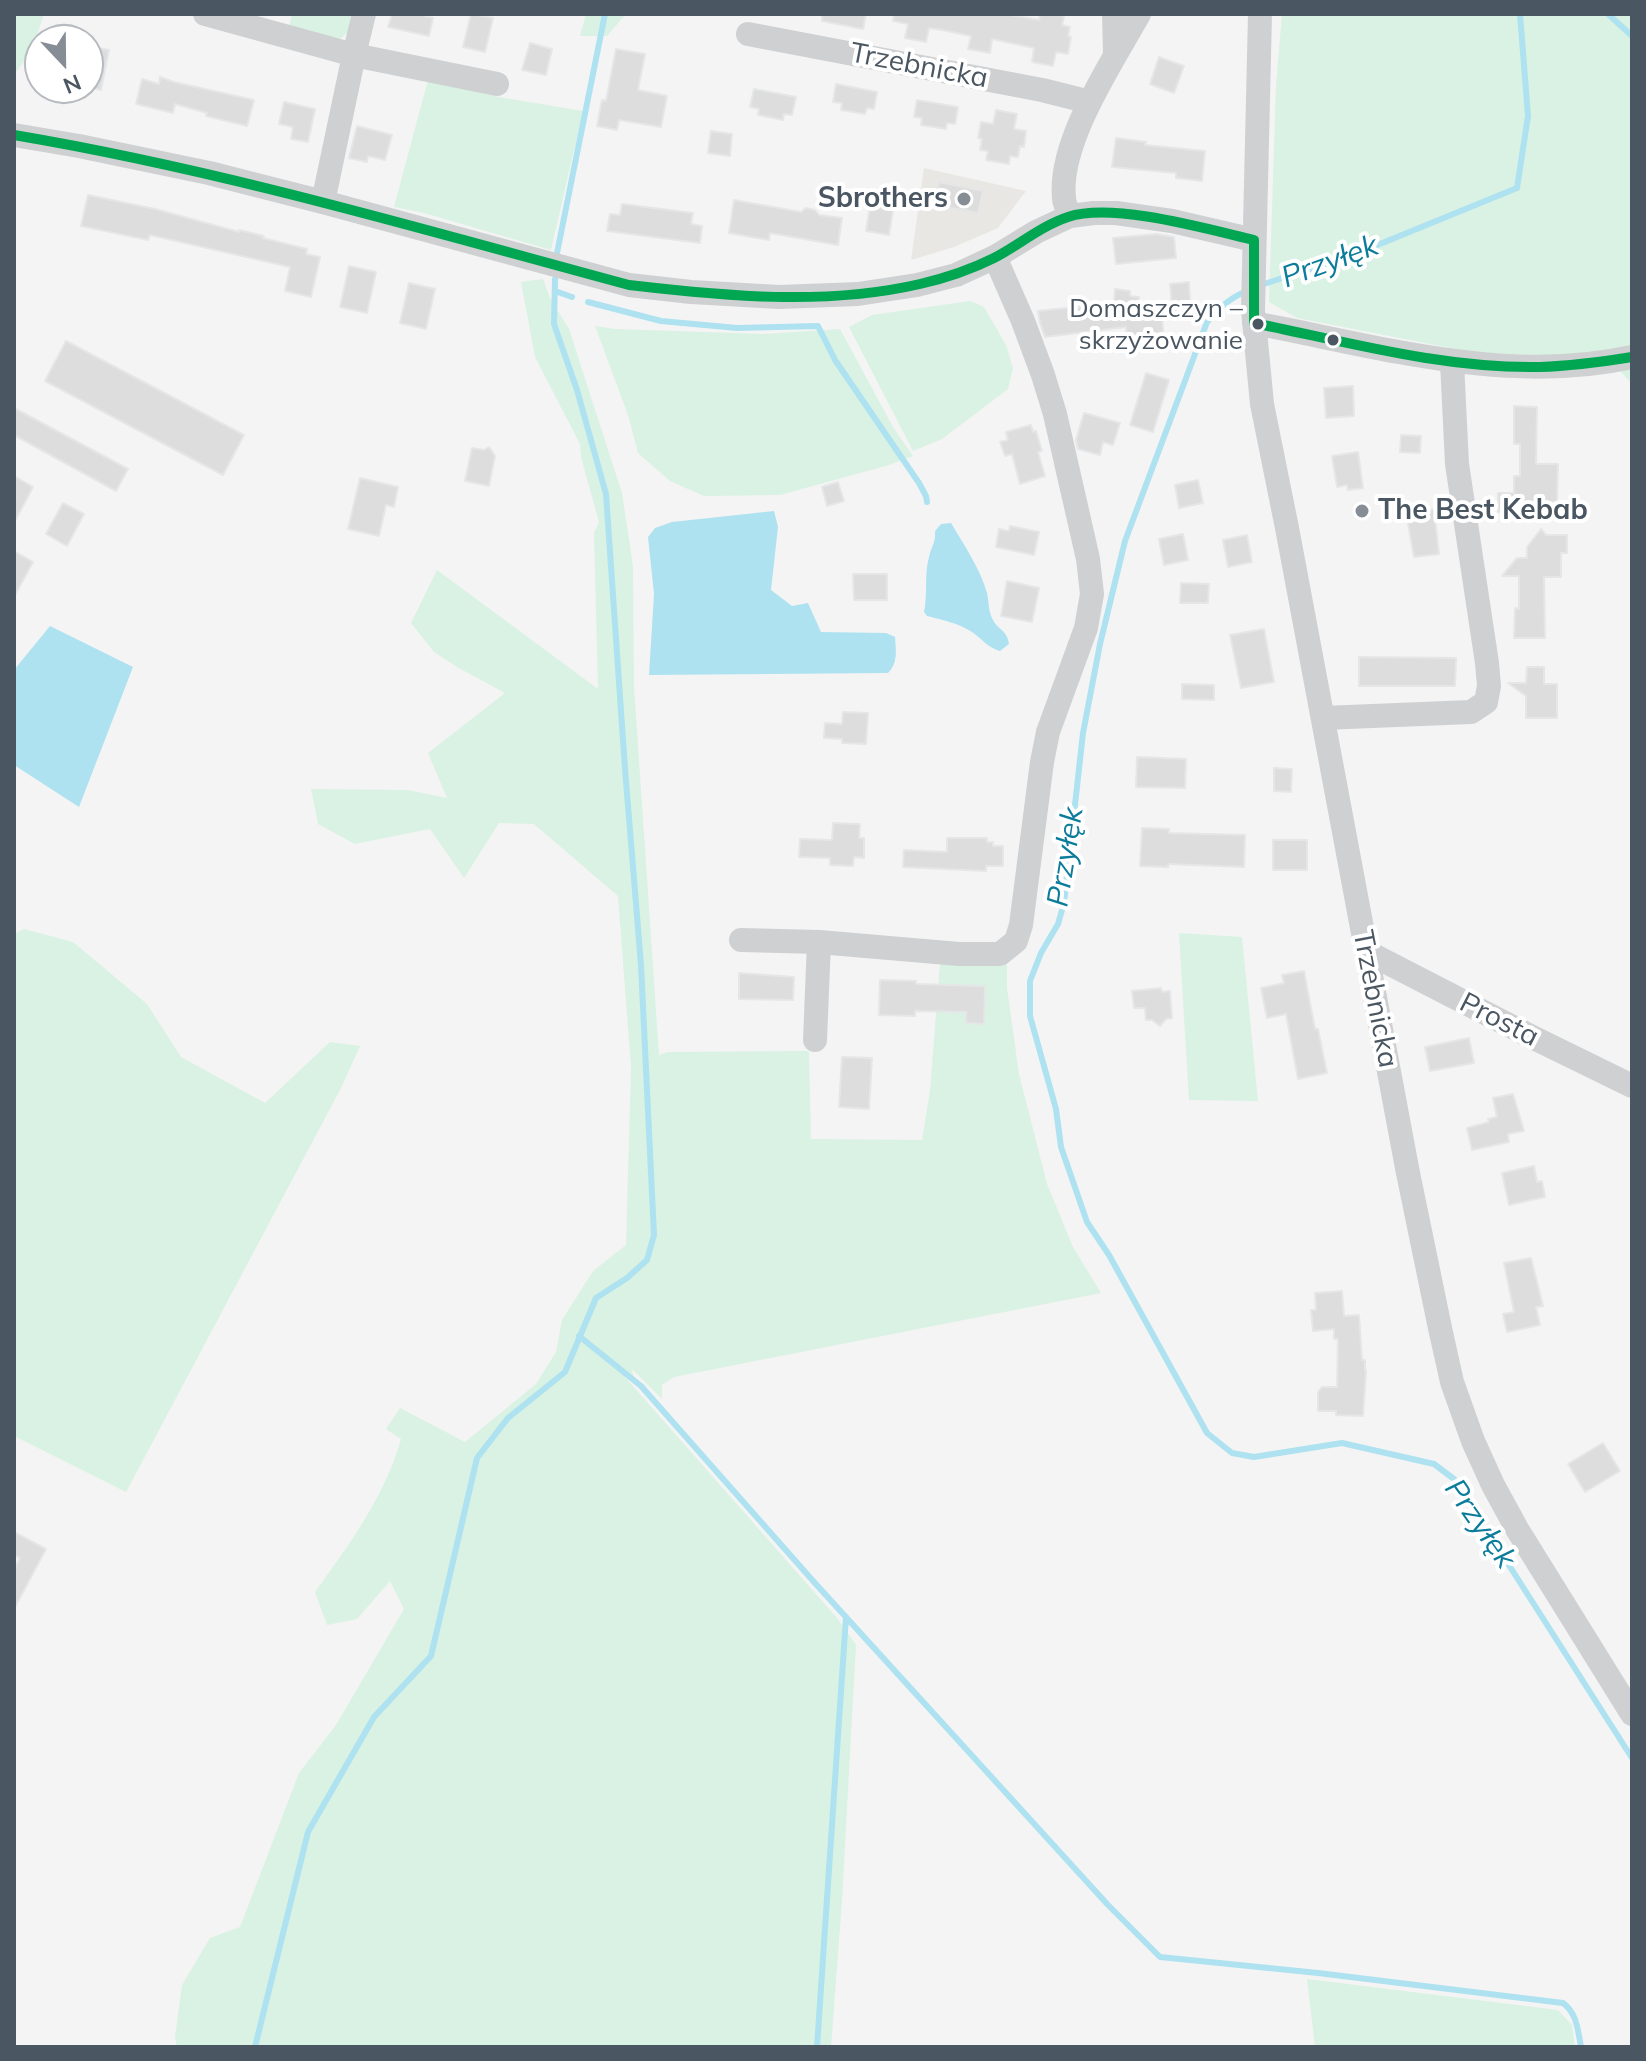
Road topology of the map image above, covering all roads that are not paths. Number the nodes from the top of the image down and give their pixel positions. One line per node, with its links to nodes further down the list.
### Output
1 (205, 14): 7 (street)
2 (364, 14): 7 (street)
3 (1114, 14): 8 (street)
4 (1139, 14): 8 (street)
5 (1260, 14): 14 (street, Trzebnicka)
6 (748, 34): 10 (street, Trzebnicka)
7 (354, 55): 9 (street); 12 (street)
8 (1115, 57): 10 (street)
9 (497, 84)
10 (1090, 102): 13 (street)
11 (14, 135): 12 (street)
12 (323, 202): 15 (street)
13 (1070, 216): 14 (street); 15 (street)
14 (1254, 240): 16 (street, Trzebnicka)
15 (995, 257): 21 (street)
16 (1253, 317): 18 (street); 19 (street, Trzebnicka)
17 (1632, 357): 18 (street)
18 (1452, 362): 19 (street)
19 (1323, 718): 22 (street, Trzebnicka)
20 (741, 940): 21 (street)
21 (819, 942): 23 (street)
22 (1367, 952): 24 (street, Prosta); 25 (street, Trzebnicka)
23 (815, 1040)
24 (1632, 1086)
25 (1632, 1714)

